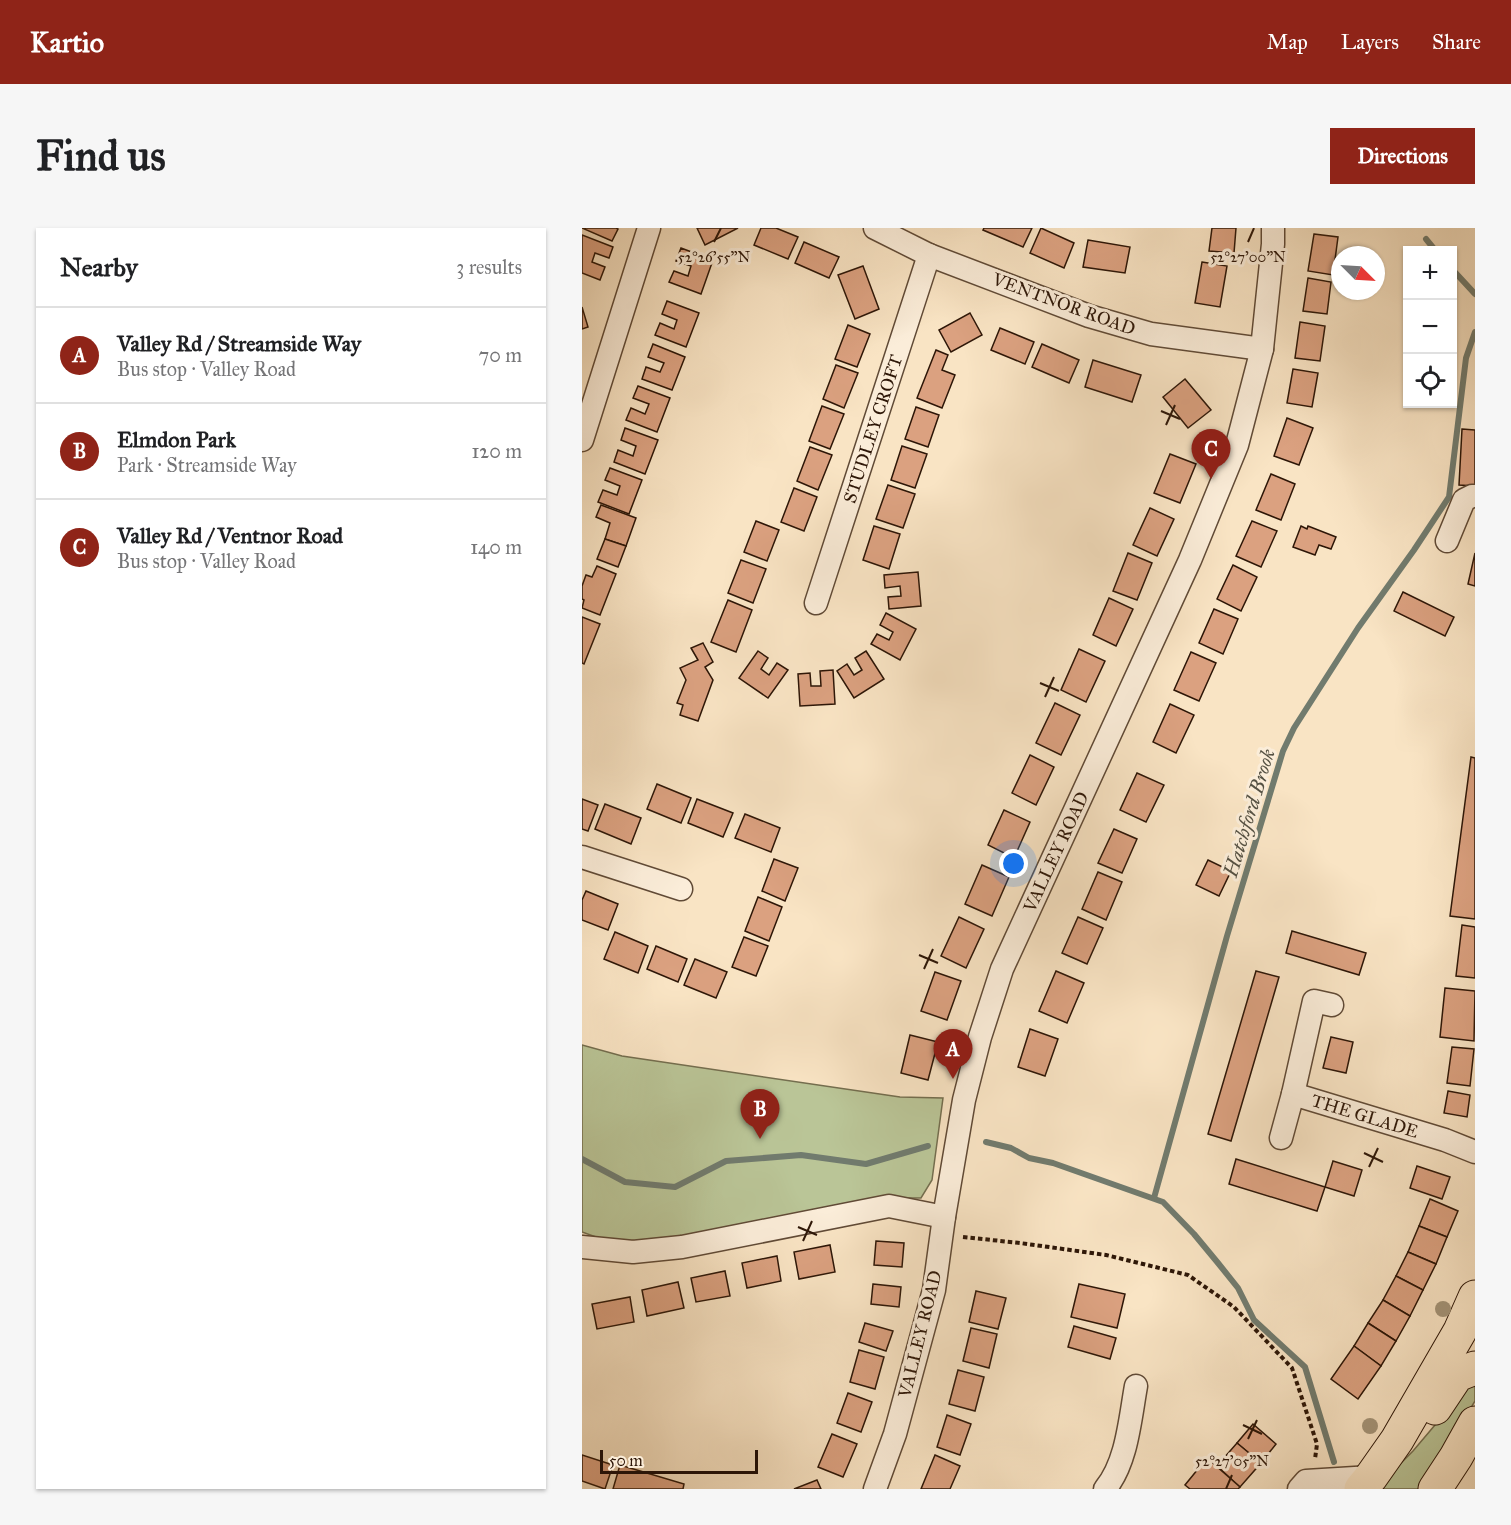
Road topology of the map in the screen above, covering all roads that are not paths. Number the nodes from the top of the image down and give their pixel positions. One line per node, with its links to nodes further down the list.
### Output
1 (649, 228): 6 (street)
2 (875, 228): 4 (street, VENTNOR ROAD)
3 (1273, 228): 5 (street, VALLEY ROAD)
4 (929, 255): 5 (street, VENTNOR ROAD); 10 (street, STUDLEY CROFT)
5 (1262, 349): 17 (street, VALLEY ROAD)
6 (590, 391): 7 (street)
7 (582, 440)
8 (1475, 496): 9 (street)
9 (1447, 541)
10 (816, 603)
11 (582, 857): 12 (street)
12 (681, 889)
13 (1332, 1005): 14 (street, THE GLADE)
14 (1293, 1094): 15 (street); 16 (street, THE GLADE)
15 (1281, 1138)
16 (1475, 1152)
17 (944, 1217): 18 (street); 26 (street, VALLEY ROAD)
18 (582, 1247)
19 (1475, 1297): 23 (highway)
20 (1475, 1368): 23 (highway)
21 (1136, 1386): 27 (street)
22 (1475, 1424): 28 (highway)
23 (1397, 1440): 24 (highway)
24 (1366, 1483): 25 (street)
25 (1303, 1485)
26 (875, 1489)
27 (1105, 1489)
28 (1435, 1489)

